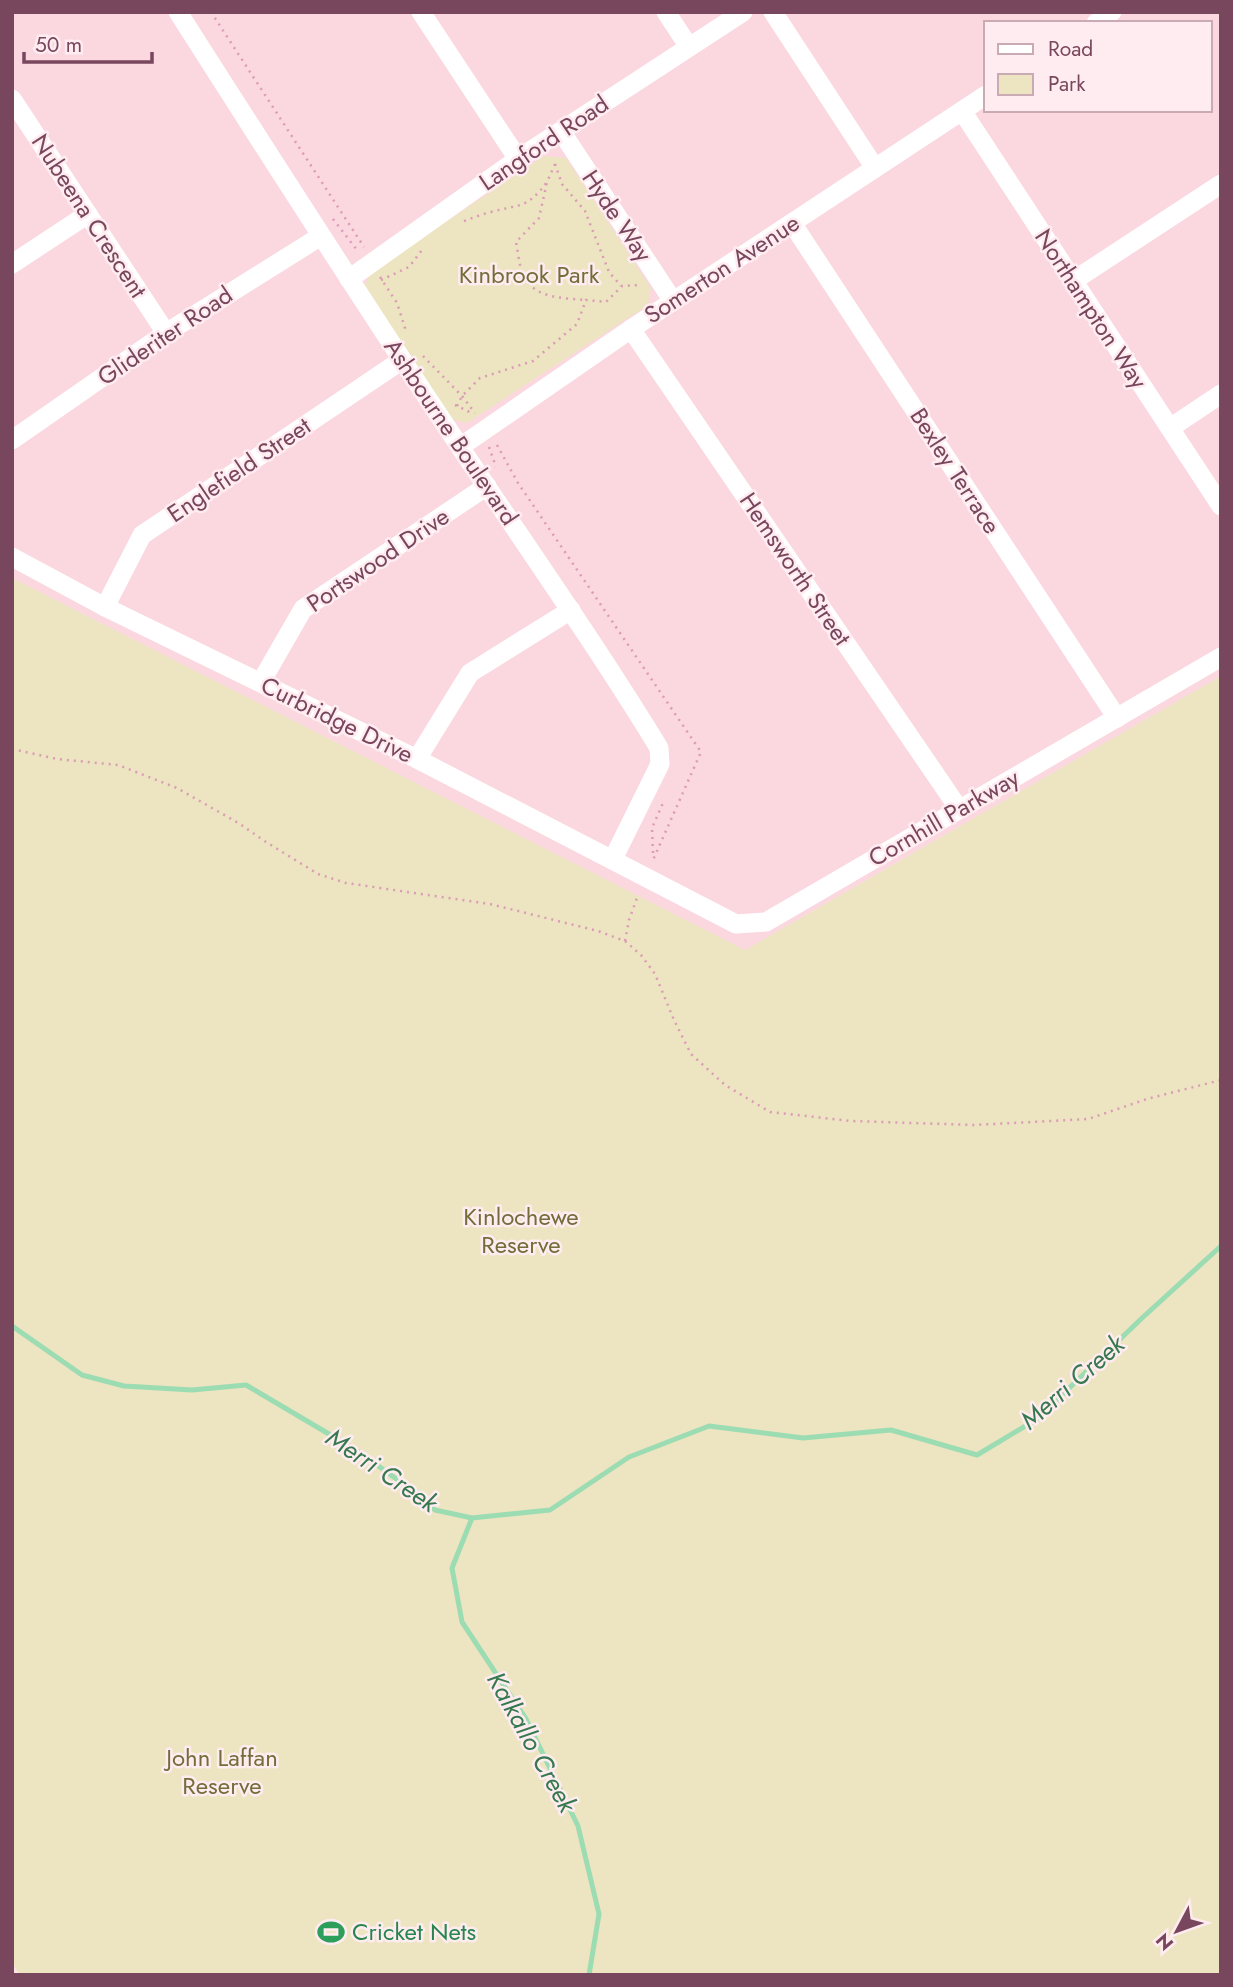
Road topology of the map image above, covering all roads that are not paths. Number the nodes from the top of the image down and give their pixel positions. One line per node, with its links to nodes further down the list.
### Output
1 (177, 12): 16 (street, Ashbourne Boulevard)
2 (421, 12): 11 (street)
3 (666, 12): 6 (street)
4 (743, 12): 6 (street, Langford Road)
5 (773, 12): 12 (street)
6 (689, 47): 10 (street, Langford Road)
7 (984, 96): 9 (street, Somerton Avenue)
8 (12, 99): 14 (street, Nubeena Crescent)
9 (962, 111): 12 (street, Somerton Avenue); 19 (street, Northampton Way)
10 (561, 131): 11 (street, Langford Road); 20 (street, Hyde Way)
11 (518, 159): 18 (street, Langford Road)
12 (876, 168): 15 (street, Somerton Avenue)
13 (1221, 184): 19 (street)
14 (88, 215): 17 (street); 22 (street, Nubeena Crescent)
15 (792, 223): 20 (street, Somerton Avenue); 35 (street, Bexley Terrace)
16 (321, 236): 18 (street, Ashbourne Boulevard); 22 (street, Glideriter Road)
17 (12, 264)
18 (349, 279): 23 (street, Ashbourne Boulevard)
19 (1073, 281): 25 (street, Northampton Way)
20 (673, 301): 21 (street, Somerton Avenue)
21 (631, 329): 27 (street, Somerton Avenue); 37 (street, Hemsworth Street)
22 (166, 333): 26 (street, Glideriter Road)
23 (402, 360): 27 (street, Ashbourne Boulevard); 31 (street, Englefield Street)
24 (1221, 394): 25 (street)
25 (1170, 428): 29 (street, Northampton Way)
26 (12, 440)
27 (460, 447): 28 (street, Ashbourne Boulevard)
28 (487, 486): 32 (street, Ashbourne Boulevard); 34 (street, Portswood Drive)
29 (1221, 506)
30 (12, 557): 31 (street, Curbridge Drive)
31 (105, 607): 34 (street, Curbridge Drive)
32 (571, 610): 36 (street); 38 (street, Ashbourne Boulevard)
33 (1221, 657): 35 (street, Cornhill Parkway)
34 (261, 682): 36 (street, Curbridge Drive)
35 (1117, 718): 37 (street, Cornhill Parkway)
36 (417, 759): 38 (street, Curbridge Drive)
37 (959, 809): 39 (street, Cornhill Parkway)
38 (613, 859): 39 (street, Curbridge Drive)
39 (654, 881)

